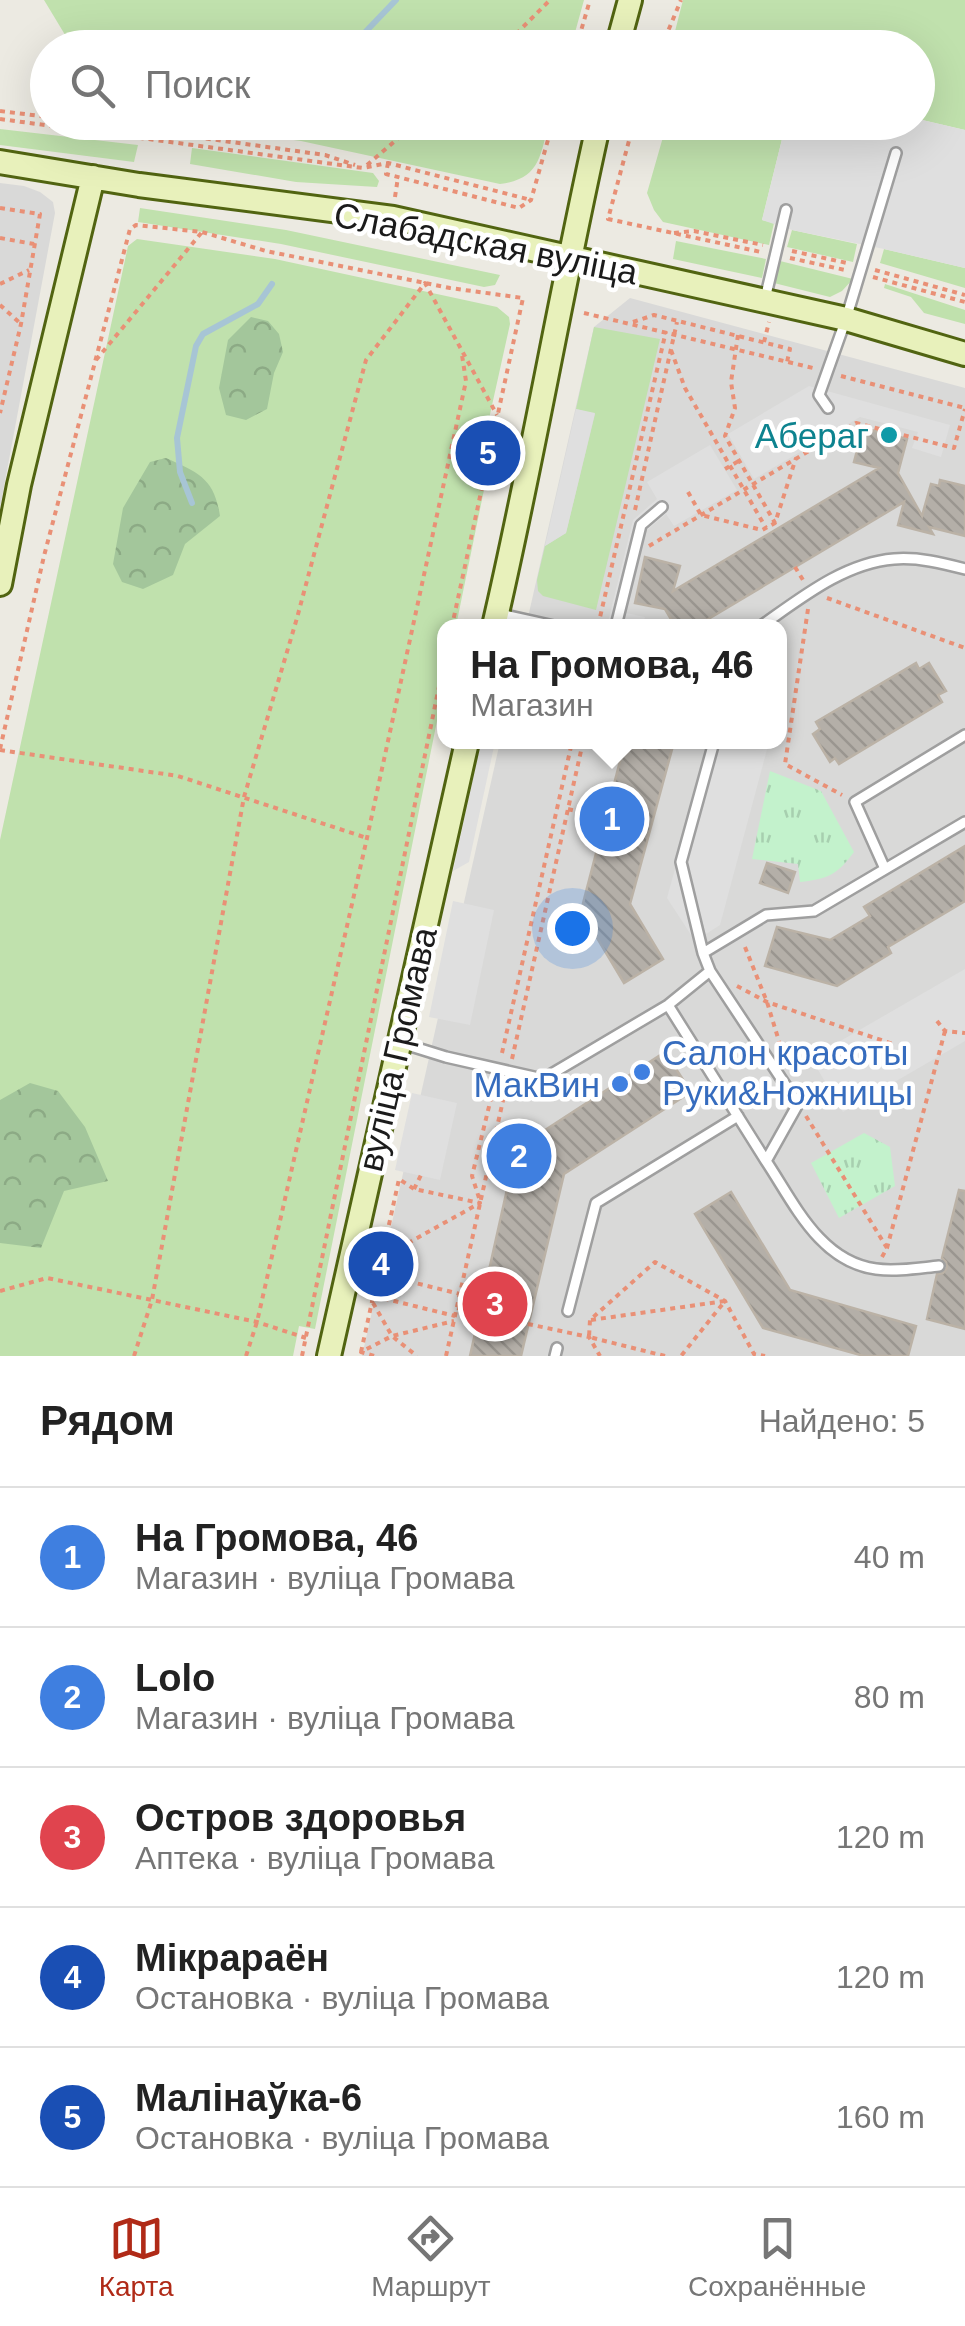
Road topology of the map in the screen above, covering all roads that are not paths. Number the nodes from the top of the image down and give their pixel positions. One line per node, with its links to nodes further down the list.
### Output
1 (630, 0): 2 (main road)
2 (622, 30)
3 (595, 140): 8 (main road)
4 (896, 153): 10 (lane)
5 (0, 162): 6 (main road, Слабадская вуліца)
6 (93, 177): 8 (main road, Слабадская вуліца); 13 (main road)
7 (786, 210): 9 (lane)
8 (569, 256): 9 (main road, Слабадская вуліца); 17 (main road)
9 (764, 302): 10 (main road, Слабадская вуліца)
10 (846, 319): 11 (main road, Слабадская вуліца); 12 (lane)
11 (965, 354)
12 (828, 408)
13 (10, 484): 16 (main road)
14 (662, 507): 18 (lane)
15 (965, 569): 19 (lane)
16 (0, 584)
17 (495, 619)
18 (618, 619)
19 (771, 619)
20 (965, 735): 24 (lane)
21 (465, 749): 28 (main road, вуліца Громава)
22 (712, 749): 25 (lane)
23 (965, 822): 24 (lane)
24 (885, 869): 25 (lane)
25 (703, 953): 26 (lane)
26 (710, 971): 27 (lane); 30 (lane)
27 (668, 1005): 28 (lane); 29 (lane)
28 (398, 1042): 33 (main road, вуліца Громава)
29 (738, 1116): 30 (lane); 32 (lane)
30 (766, 1161): 31 (lane)
31 (939, 1266)
32 (568, 1311)
33 (329, 1356)

